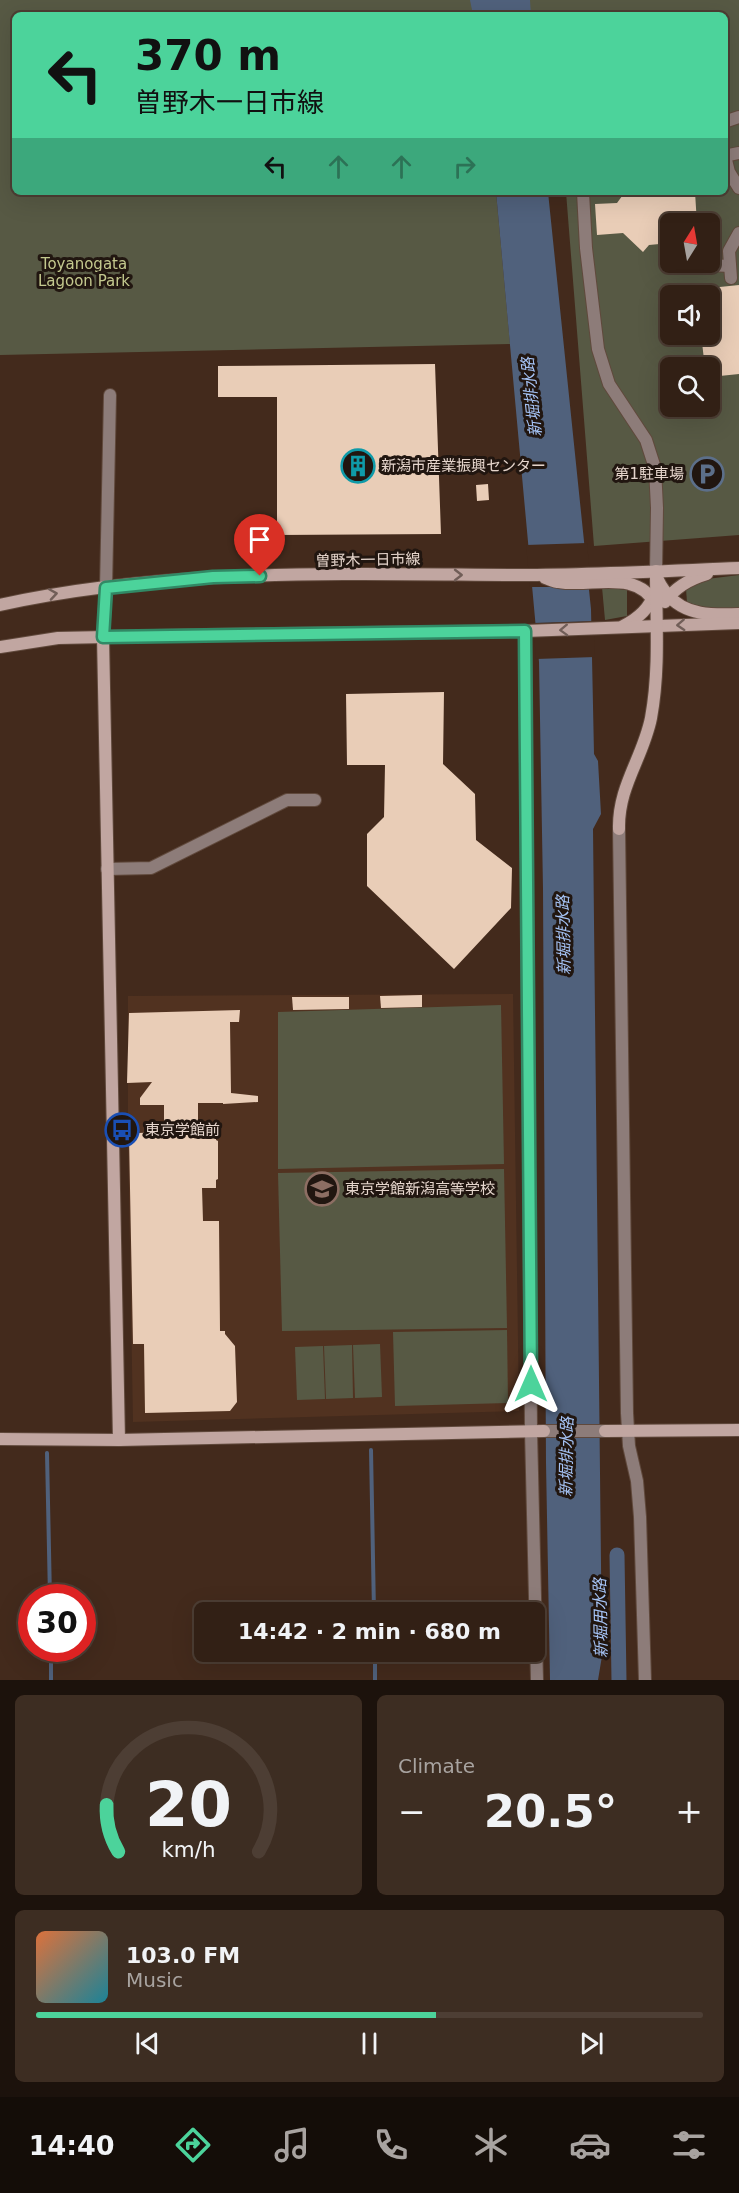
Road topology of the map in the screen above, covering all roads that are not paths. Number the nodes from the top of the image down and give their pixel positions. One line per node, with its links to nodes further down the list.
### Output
1 (728, 168): 2 (street)
2 (739, 188)
3 (583, 195): 9 (street)
4 (739, 233): 5 (street)
5 (720, 269)
6 (110, 395): 11 (street)
7 (739, 568): 8 (main road, 曽野木一日市線)
8 (721, 569): 9 (main road, 曽野木一日市線); 12 (main road)
9 (656, 571): 10 (main road, 曽野木一日市線); 12 (main road); 14 (main road)
10 (593, 577): 11 (main road, 曽野木一日市線, one-way to 10); 14 (main road)
11 (106, 588): 13 (main road, 曽野木一日市線, one-way to 11); 19 (main road)
12 (669, 596): 14 (main road); 15 (main road)
13 (0, 605)
14 (656, 608): 16 (main road, one-way to 14); 17 (main road); 17 (main road); 22 (main road)
15 (739, 614)
16 (739, 623)
17 (620, 628): 18 (main road, one-way to 18)
18 (527, 631): 19 (main road); 25 (street)
19 (103, 637): 20 (main road); 23 (main road)
20 (0, 647)
21 (315, 800): 23 (street)
22 (619, 829): 27 (street)
23 (107, 868): 29 (main road)
24 (739, 1430): 27 (main road)
25 (537, 1431): 26 (street); 29 (main road); 30 (street)
26 (605, 1431): 27 (main road)
27 (628, 1431): 31 (street)
28 (0, 1439): 29 (main road)
29 (119, 1440)
30 (537, 1680)
31 (645, 1680)

